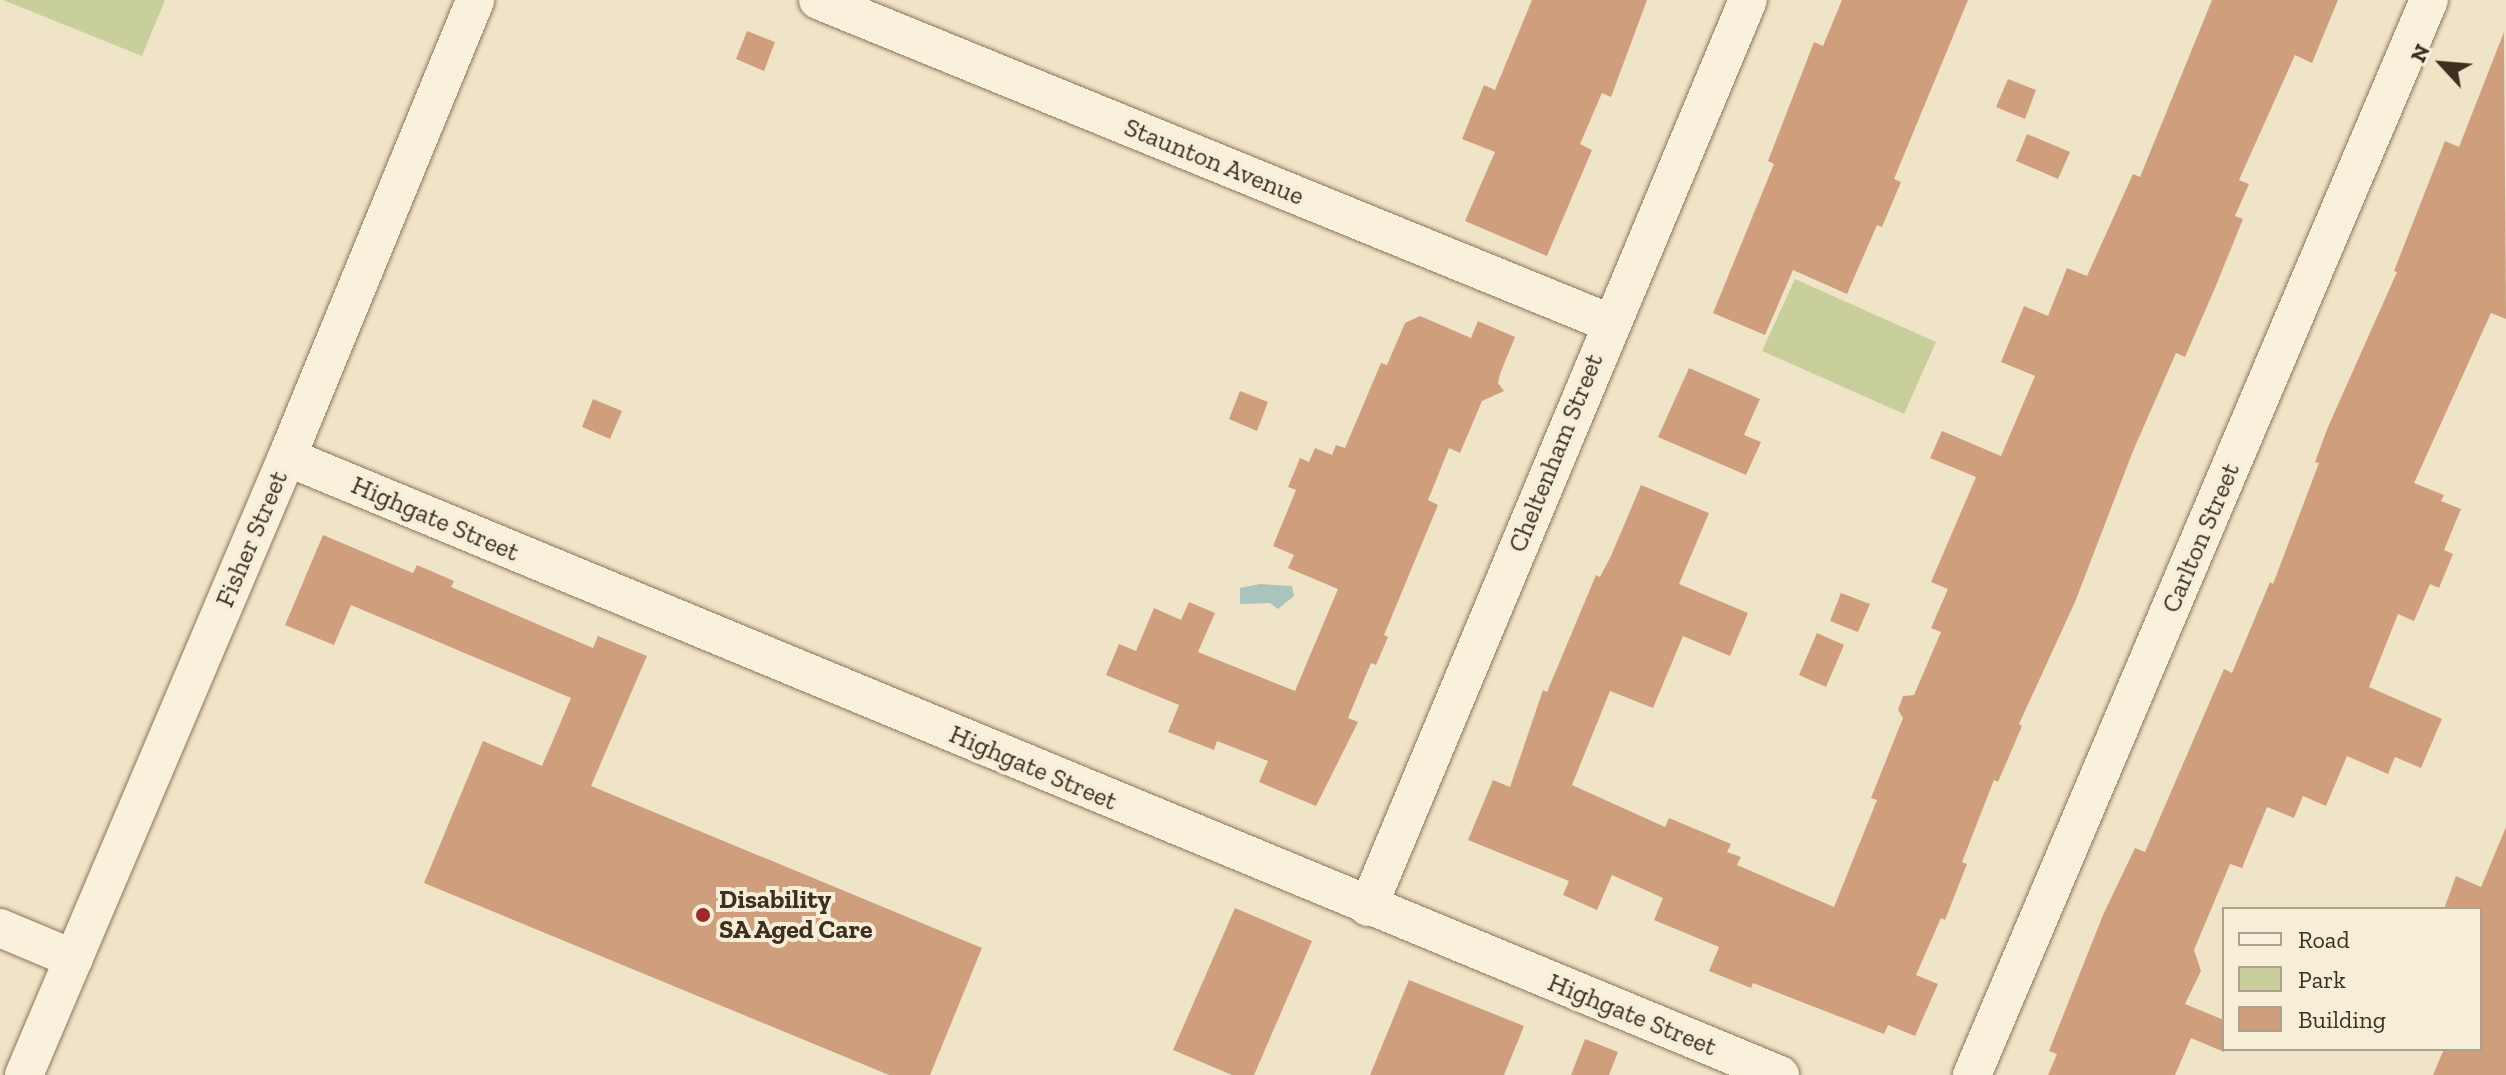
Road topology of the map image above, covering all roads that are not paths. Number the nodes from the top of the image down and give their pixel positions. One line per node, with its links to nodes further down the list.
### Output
1 (475, 0): 6 (street, Fisher Street)
2 (818, 0): 5 (street, Staunton Avenue)
3 (1748, 0): 5 (street, Cheltenham Street)
4 (2429, 0): 12 (street, Carlton Street)
5 (1610, 323): 7 (street, Cheltenham Street)
6 (287, 457): 7 (street, Highgate Street); 9 (street, Fisher Street)
7 (1368, 907): 11 (street, Highgate Street)
8 (0, 928): 9 (street)
9 (74, 959): 10 (street, Fisher Street)
10 (24, 1075)
11 (1780, 1075)
12 (1972, 1075)

